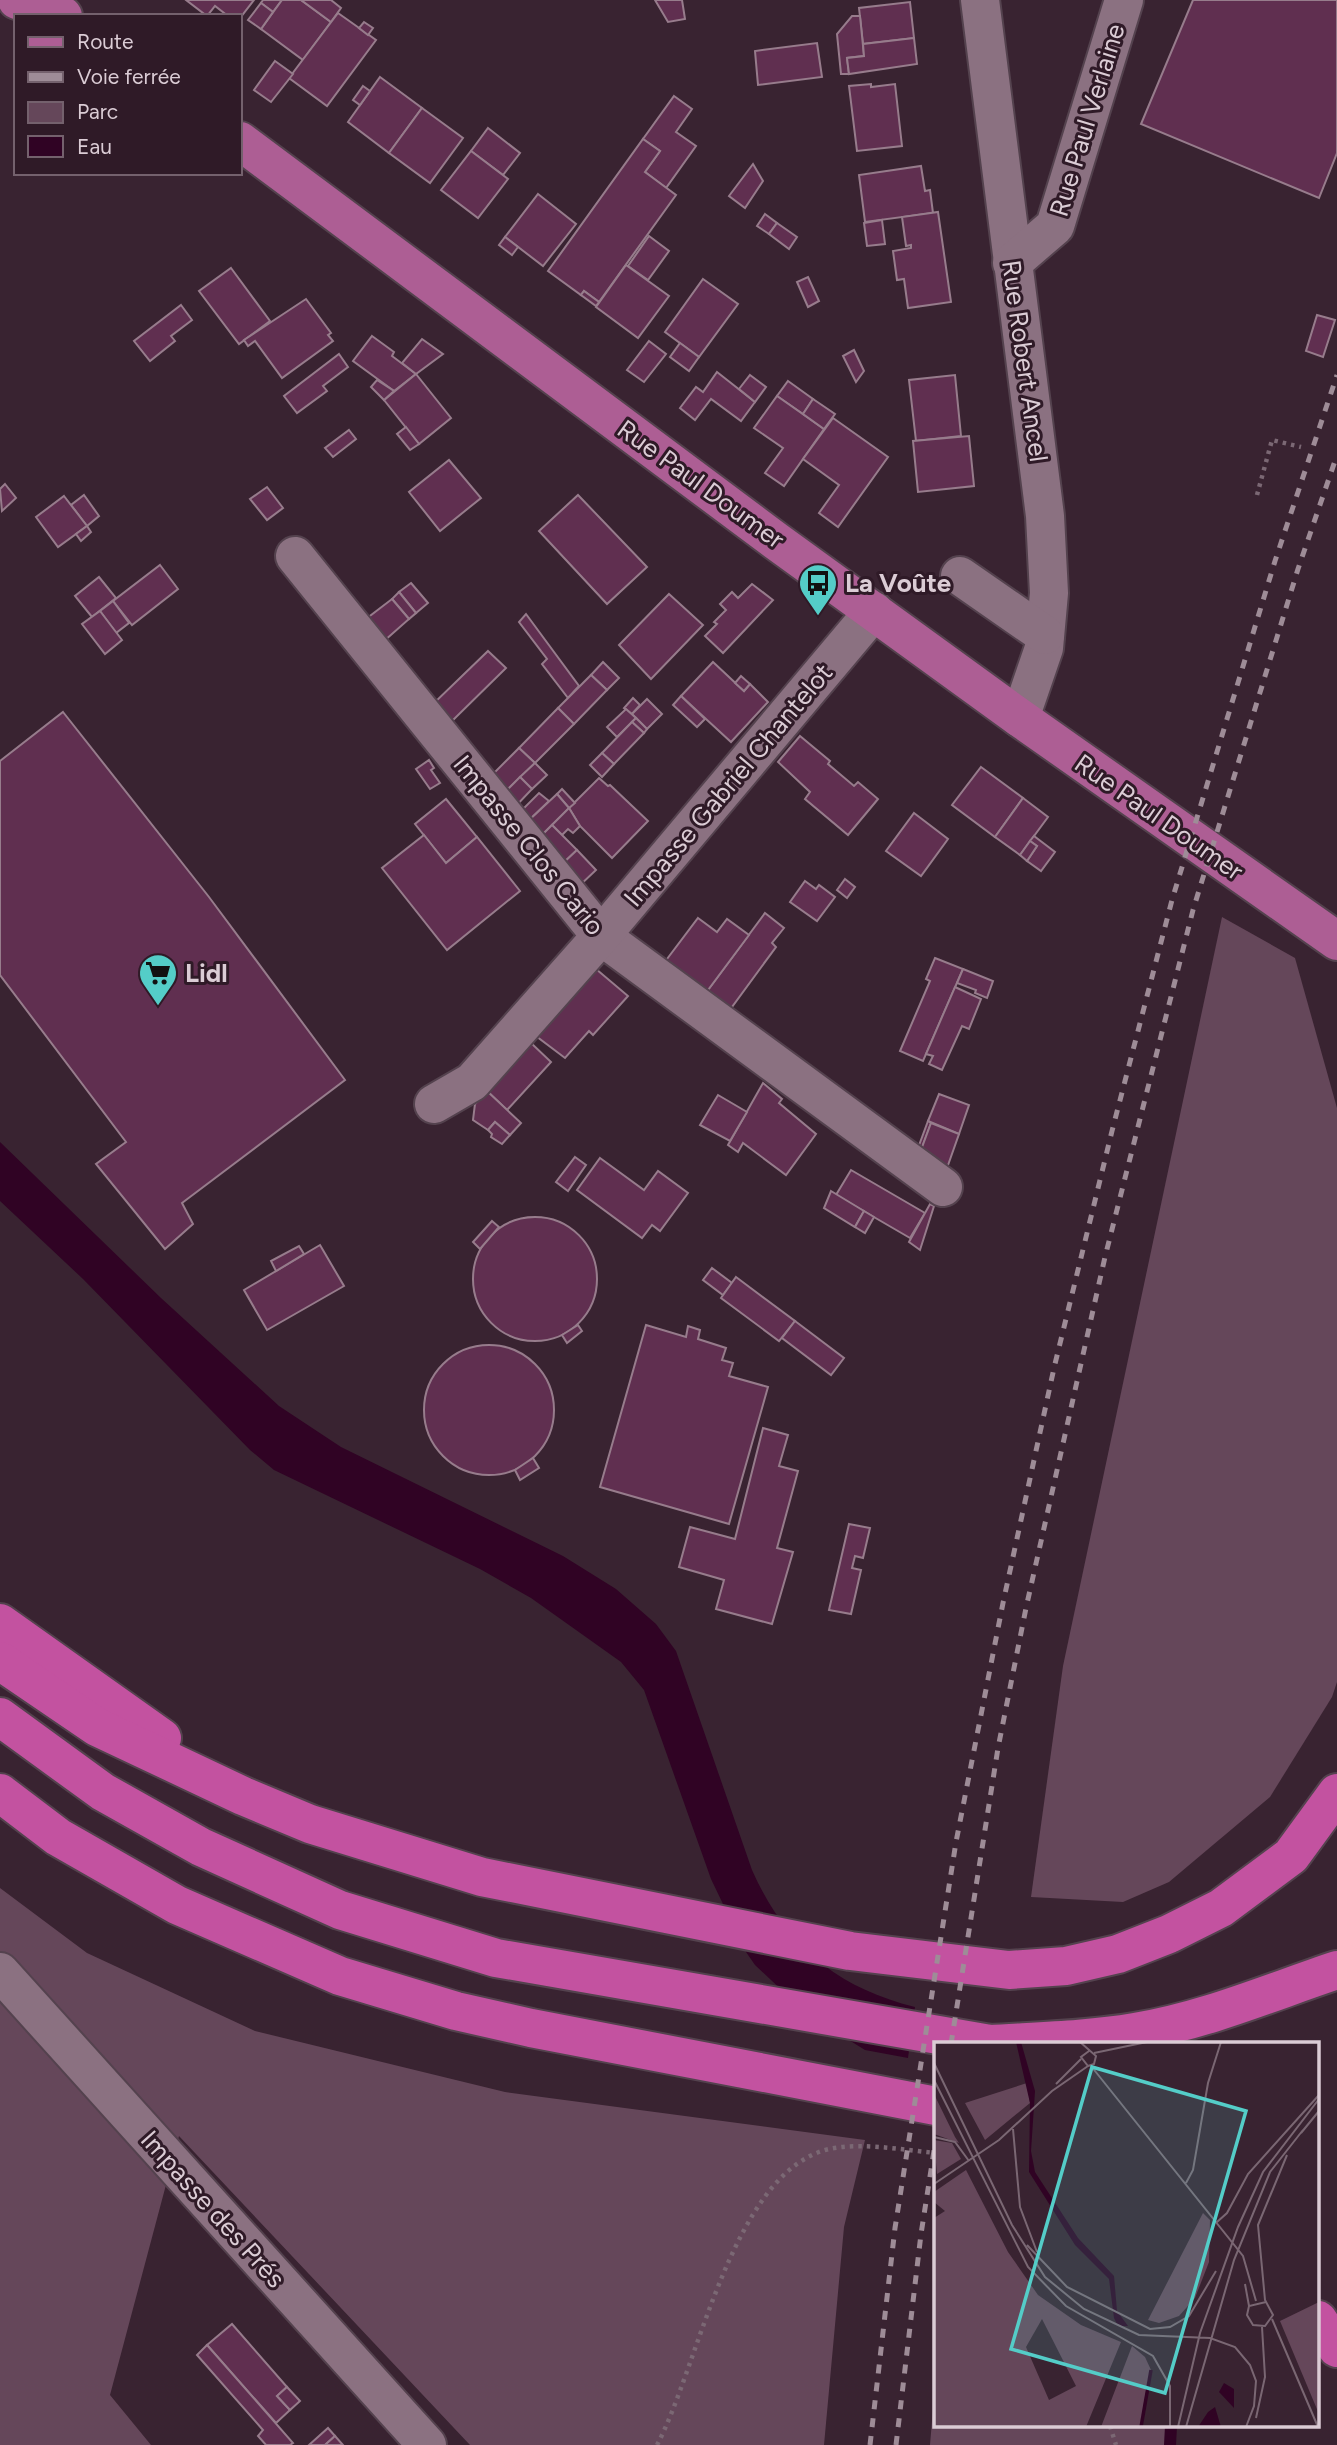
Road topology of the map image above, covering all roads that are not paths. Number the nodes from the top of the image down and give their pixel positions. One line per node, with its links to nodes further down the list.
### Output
1 (18, 0): 5 (main road)
2 (51, 0): 6 (main road)
3 (980, 0): 8 (street, Rue Robert Ancel)
4 (1124, 0): 8 (street, Rue Paul Verlaine)
5 (60, 14)
6 (62, 14)
7 (242, 142): 11 (main road, Rue Paul Doumer)
8 (1012, 263): 12 (street, Rue Robert Ancel)
9 (295, 556): 14 (street, Impasse Clos Cario)
10 (960, 576): 12 (street)
11 (874, 611): 13 (main road, Rue Paul Doumer); 14 (street, Impasse Gabriel Chantelot)
12 (1045, 635): 13 (street, Rue Robert Ancel)
13 (1020, 718): 15 (main road, Rue Paul Doumer)
14 (601, 936): 16 (street, Impasse Gabriel Chantelot); 17 (street, Impasse Clos Cario)
15 (1337, 942)
16 (434, 1104)
17 (943, 1186)
18 (0, 1623): 23 (highway)
19 (0, 1661): 23 (highway)
20 (0, 1717): 26 (highway)
21 (0, 1793): 28 (highway)
22 (1337, 1793): 23 (highway)
23 (243, 1796)
24 (1337, 1970): 27 (highway)
25 (0, 1972): 31 (street, Impasse des Prés)
26 (979, 2042)
27 (1027, 2042)
28 (934, 2106)
29 (1320, 2323): 30 (highway)
30 (1337, 2348)
31 (427, 2445)

